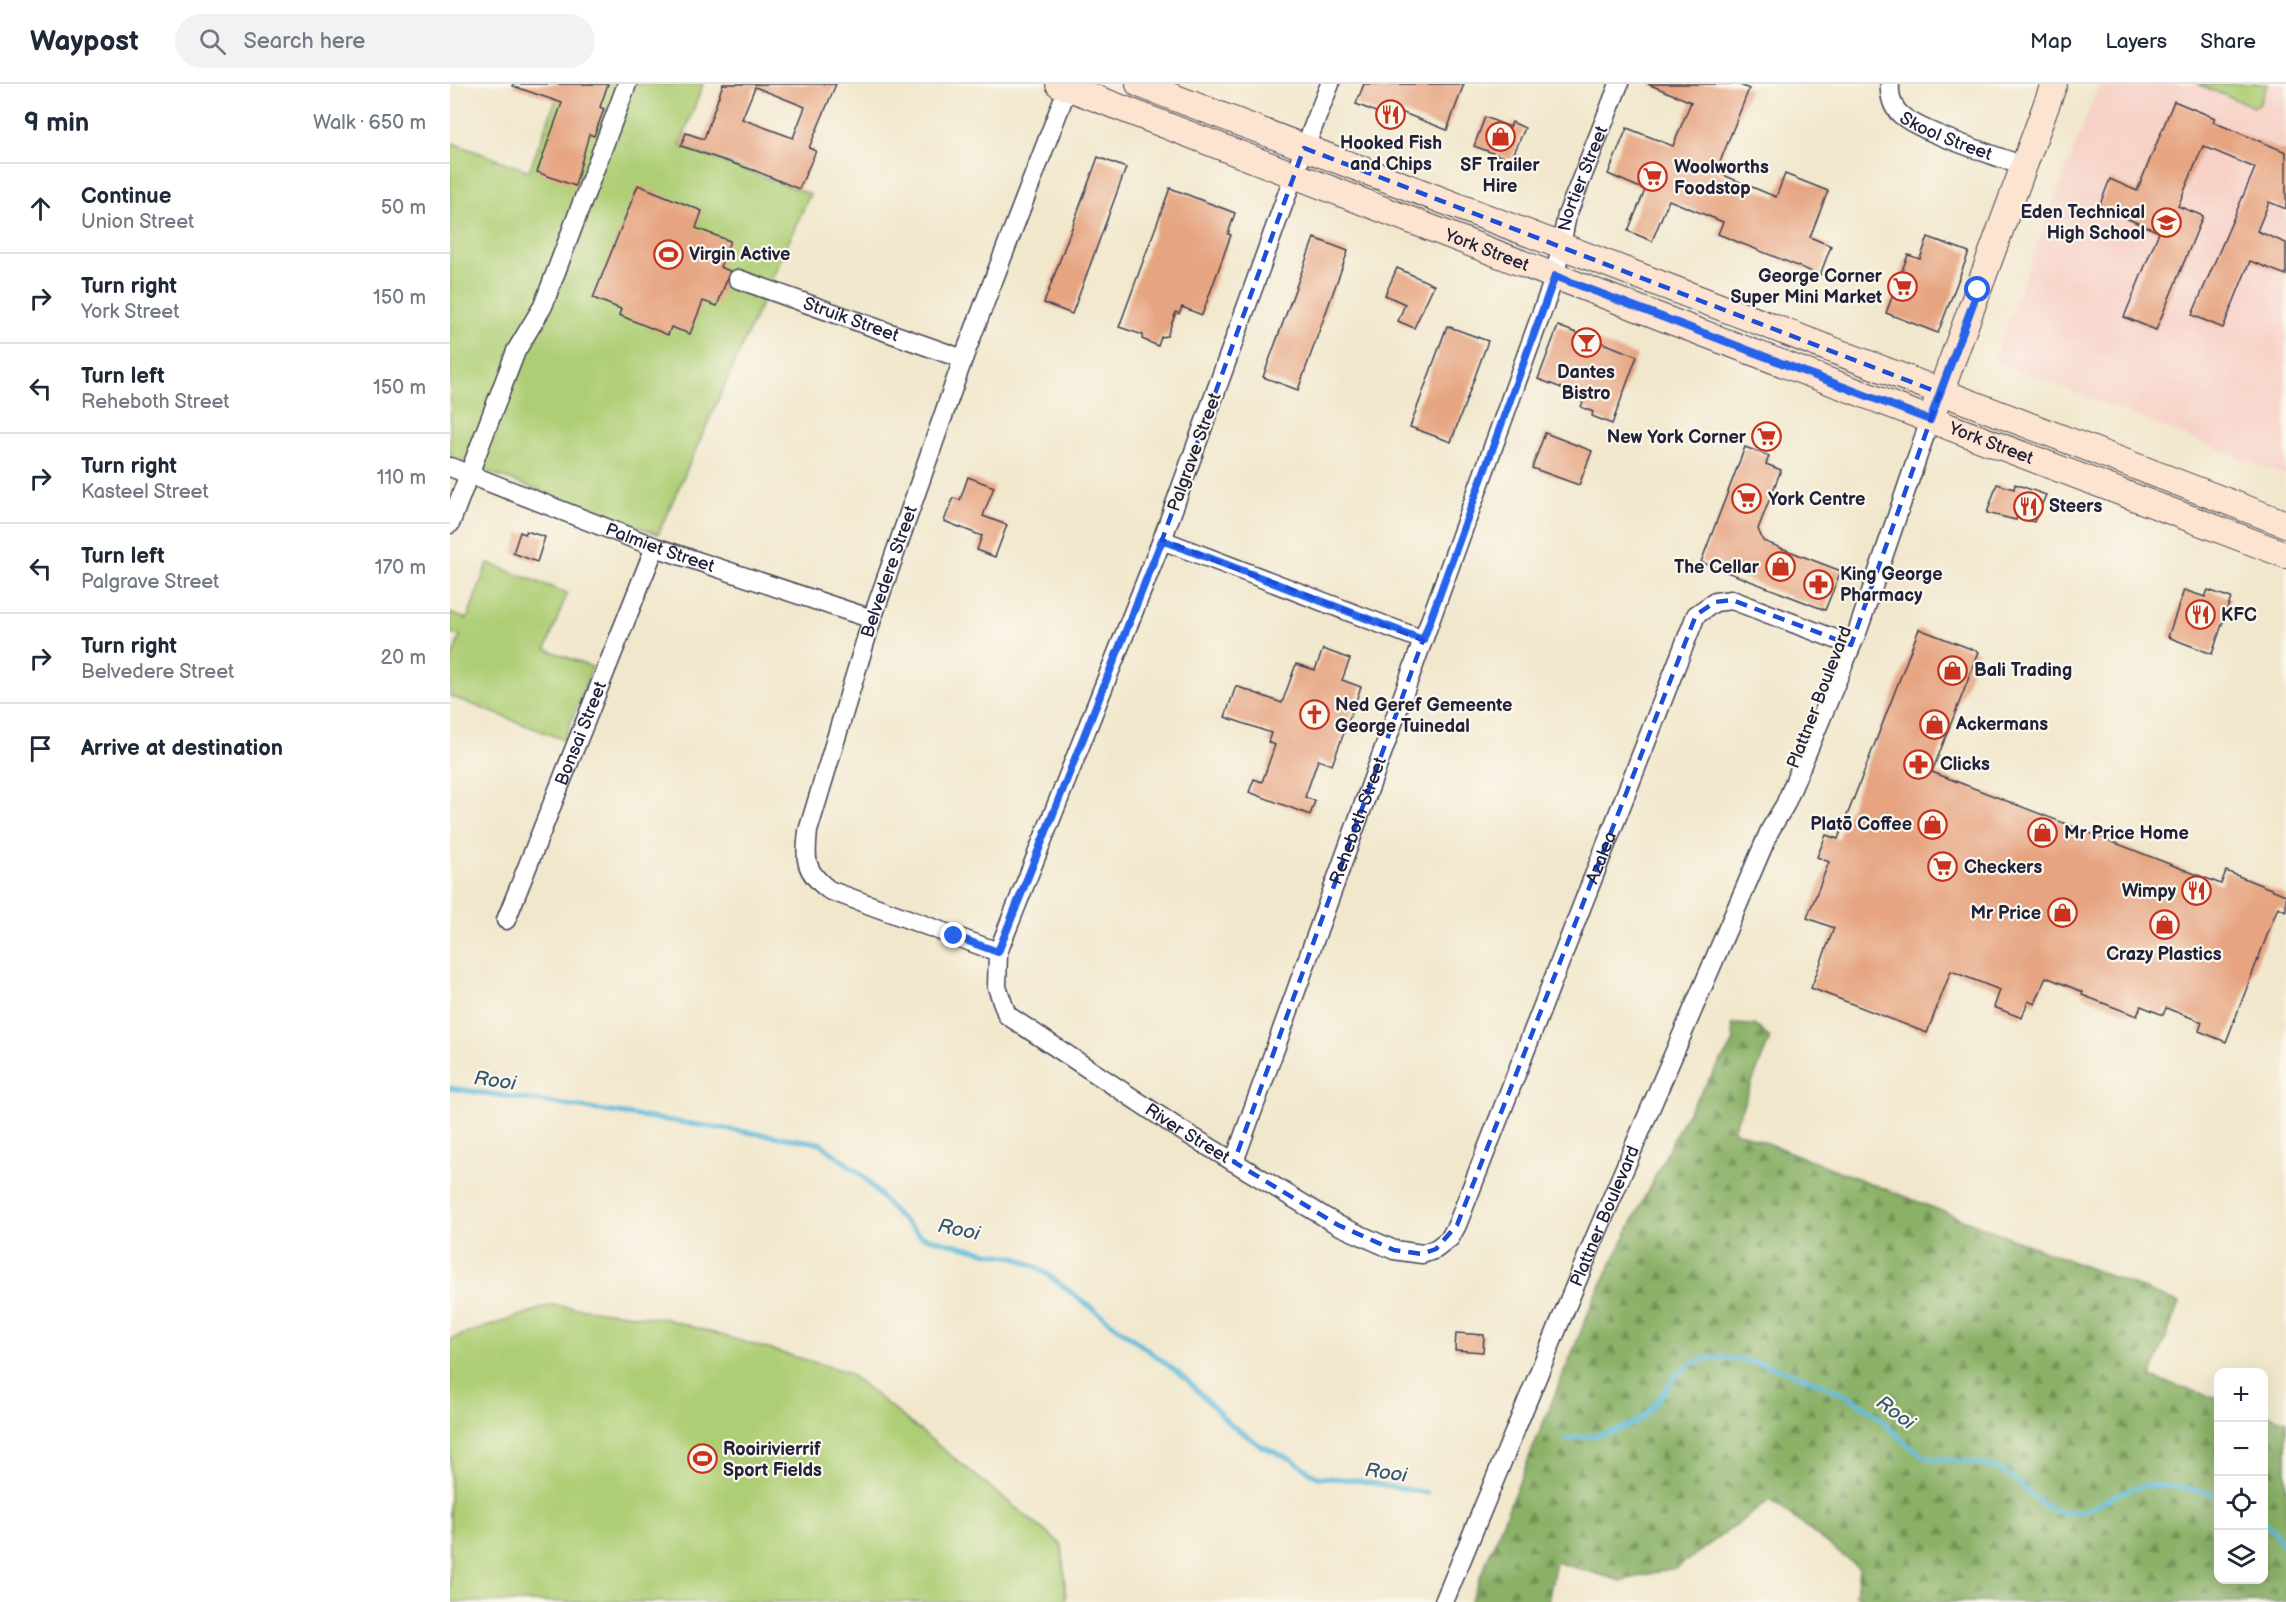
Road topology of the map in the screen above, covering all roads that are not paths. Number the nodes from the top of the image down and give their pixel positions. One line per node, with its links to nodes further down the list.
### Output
1 (627, 84): 18 (street)
2 (1139, 84): 8 (main road, York Street)
3 (1330, 84): 8 (street, Palgrave Street)
4 (1619, 84): 11 (street, Nortier Street)
5 (1890, 84): 9 (street, Skool Street)
6 (2054, 84): 9 (main road)
7 (1065, 85): 10 (main road, York Street); 14 (street, Belvedere Street)
8 (1304, 148): 10 (street, Palgrave Street); 11 (main road, York Street)
9 (2024, 166): 15 (main road)
10 (1294, 175): 12 (main road, York Street); 21 (street, Palgrave Street)
11 (1559, 246): 12 (street, Nortier Street); 15 (main road, York Street)
12 (1555, 276): 16 (main road, York Street); 25 (street, Reheboth Street)
13 (738, 279): 14 (street, Struik Street)
14 (963, 359): 24 (street, Belvedere Street)
15 (1940, 393): 16 (main road); 20 (main road, York Street)
16 (1930, 420): 23 (main road, York Street); 26 (street, Plattner Boulevard)
17 (450, 467): 18 (street, Palmiet Street)
18 (468, 474): 19 (street); 22 (street, Palmiet Street)
19 (450, 524)
20 (2286, 524)
21 (1162, 540): 25 (street); 28 (street, Palgrave Street)
22 (655, 547): 24 (street, Palmiet Street); 27 (street, Bonsai Street)
23 (2286, 555)
24 (872, 619): 28 (street, Belvedere Street)
25 (1423, 640): 29 (street, Reheboth Street)
26 (1846, 643): 30 (street, Azalea); 31 (street, Plattner Boulevard)
27 (506, 920)
28 (998, 952): 29 (street, River Street)
29 (1234, 1162): 30 (street, River Street)
30 (1436, 1249)
31 (1444, 1602)

